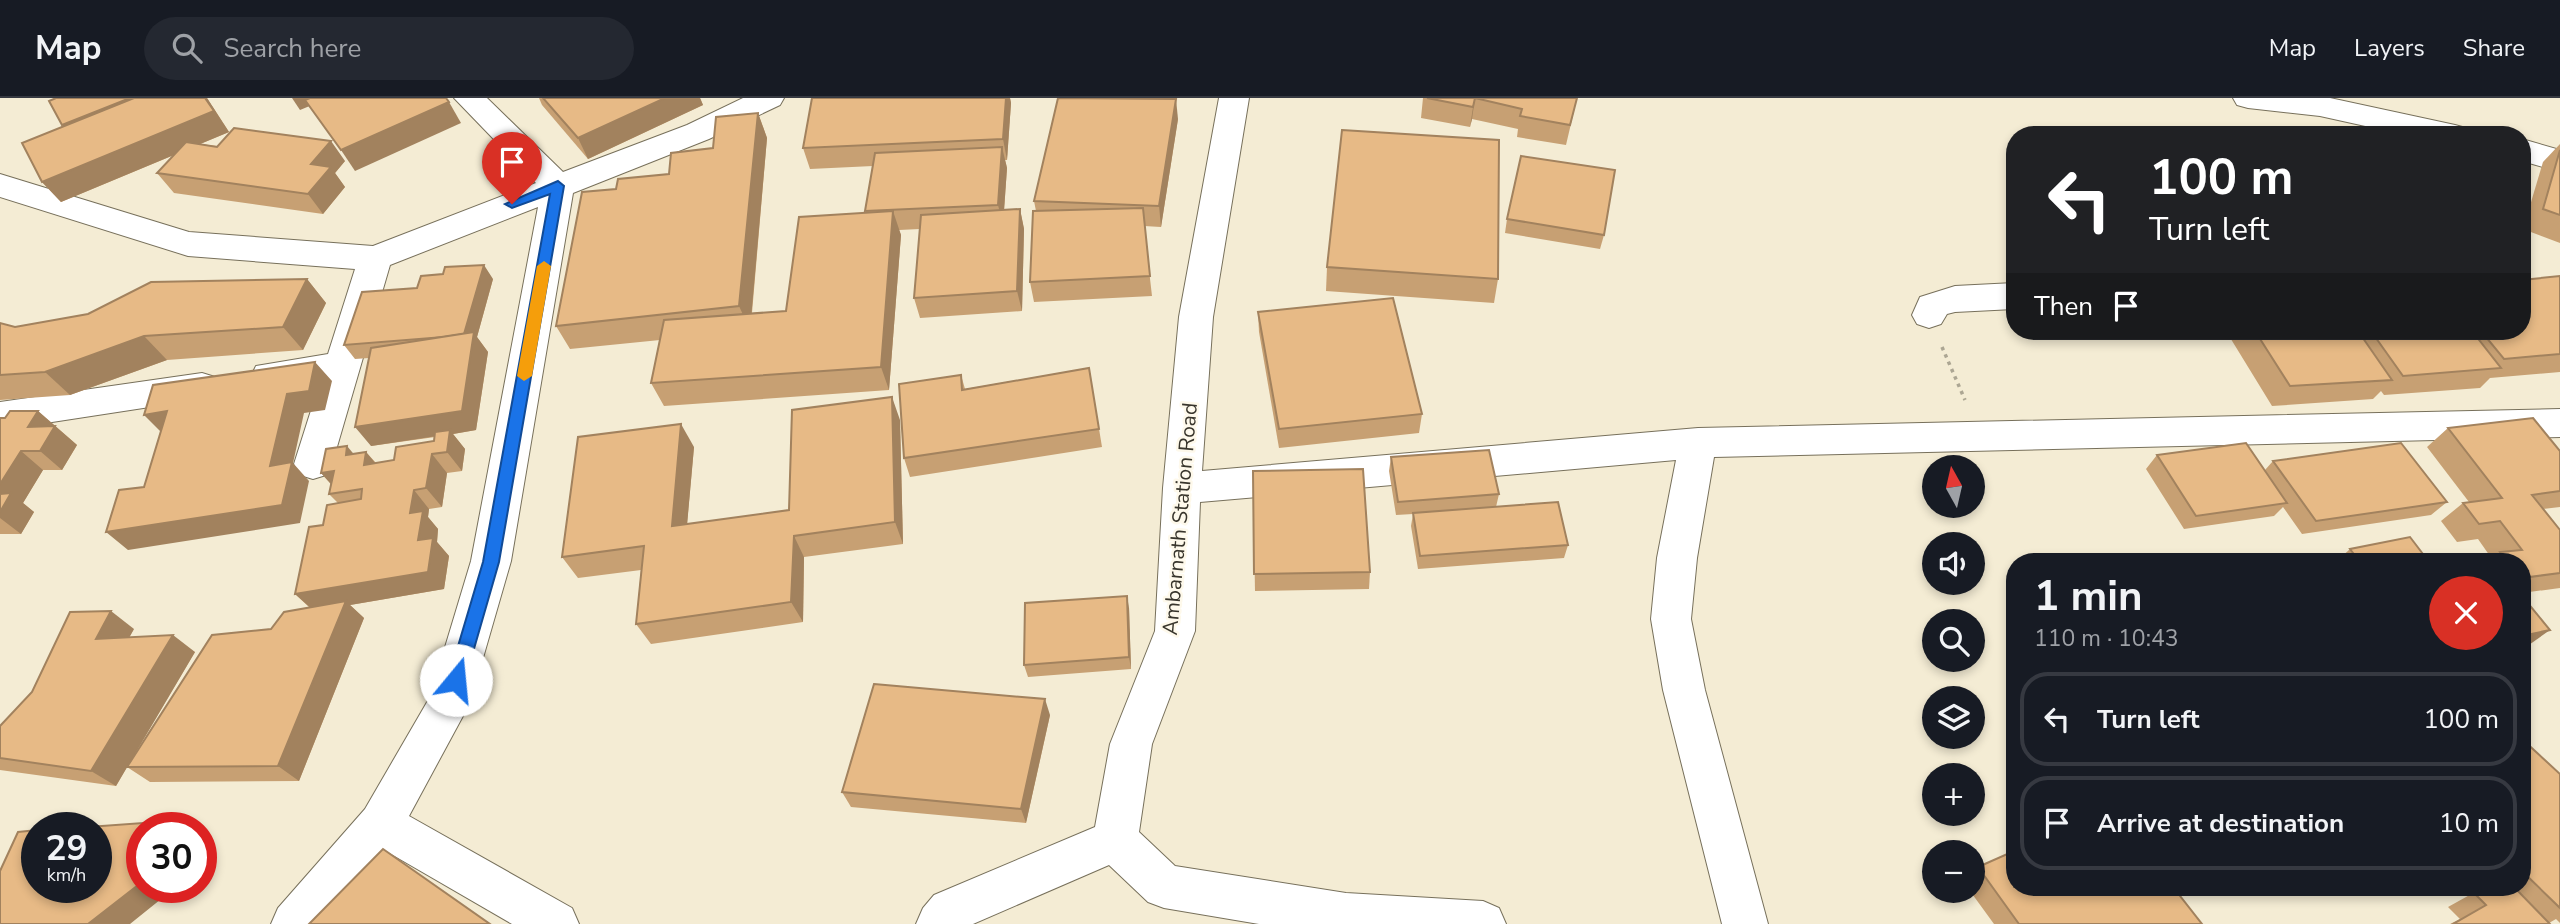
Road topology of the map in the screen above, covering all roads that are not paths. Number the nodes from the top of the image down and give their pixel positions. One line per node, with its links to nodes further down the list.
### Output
1 (469, 98): 10 (street)
2 (769, 98): 10 (street)
3 (1234, 98): 19 (street, Ambarnath Station Road)
4 (2248, 98): 5 (street)
5 (2344, 123): 6 (street)
6 (2372, 126)
7 (2531, 153): 8 (street)
8 (2560, 161)
9 (0, 185): 11 (street)
10 (558, 186): 11 (street); 20 (street)
11 (375, 258): 14 (street)
12 (2006, 296): 13 (street)
13 (1929, 314)
14 (343, 365): 15 (street); 18 (street)
15 (0, 416)
16 (2560, 424): 17 (street)
17 (1698, 443): 19 (street); 26 (street)
18 (313, 464)
19 (1182, 488): 21 (street, Ambarnath Station Road)
20 (381, 824): 22 (street); 23 (street)
21 (1115, 840): 24 (street); 25 (street)
22 (294, 924)
23 (556, 924)
24 (939, 924)
25 (1483, 924)
26 (1745, 924)

